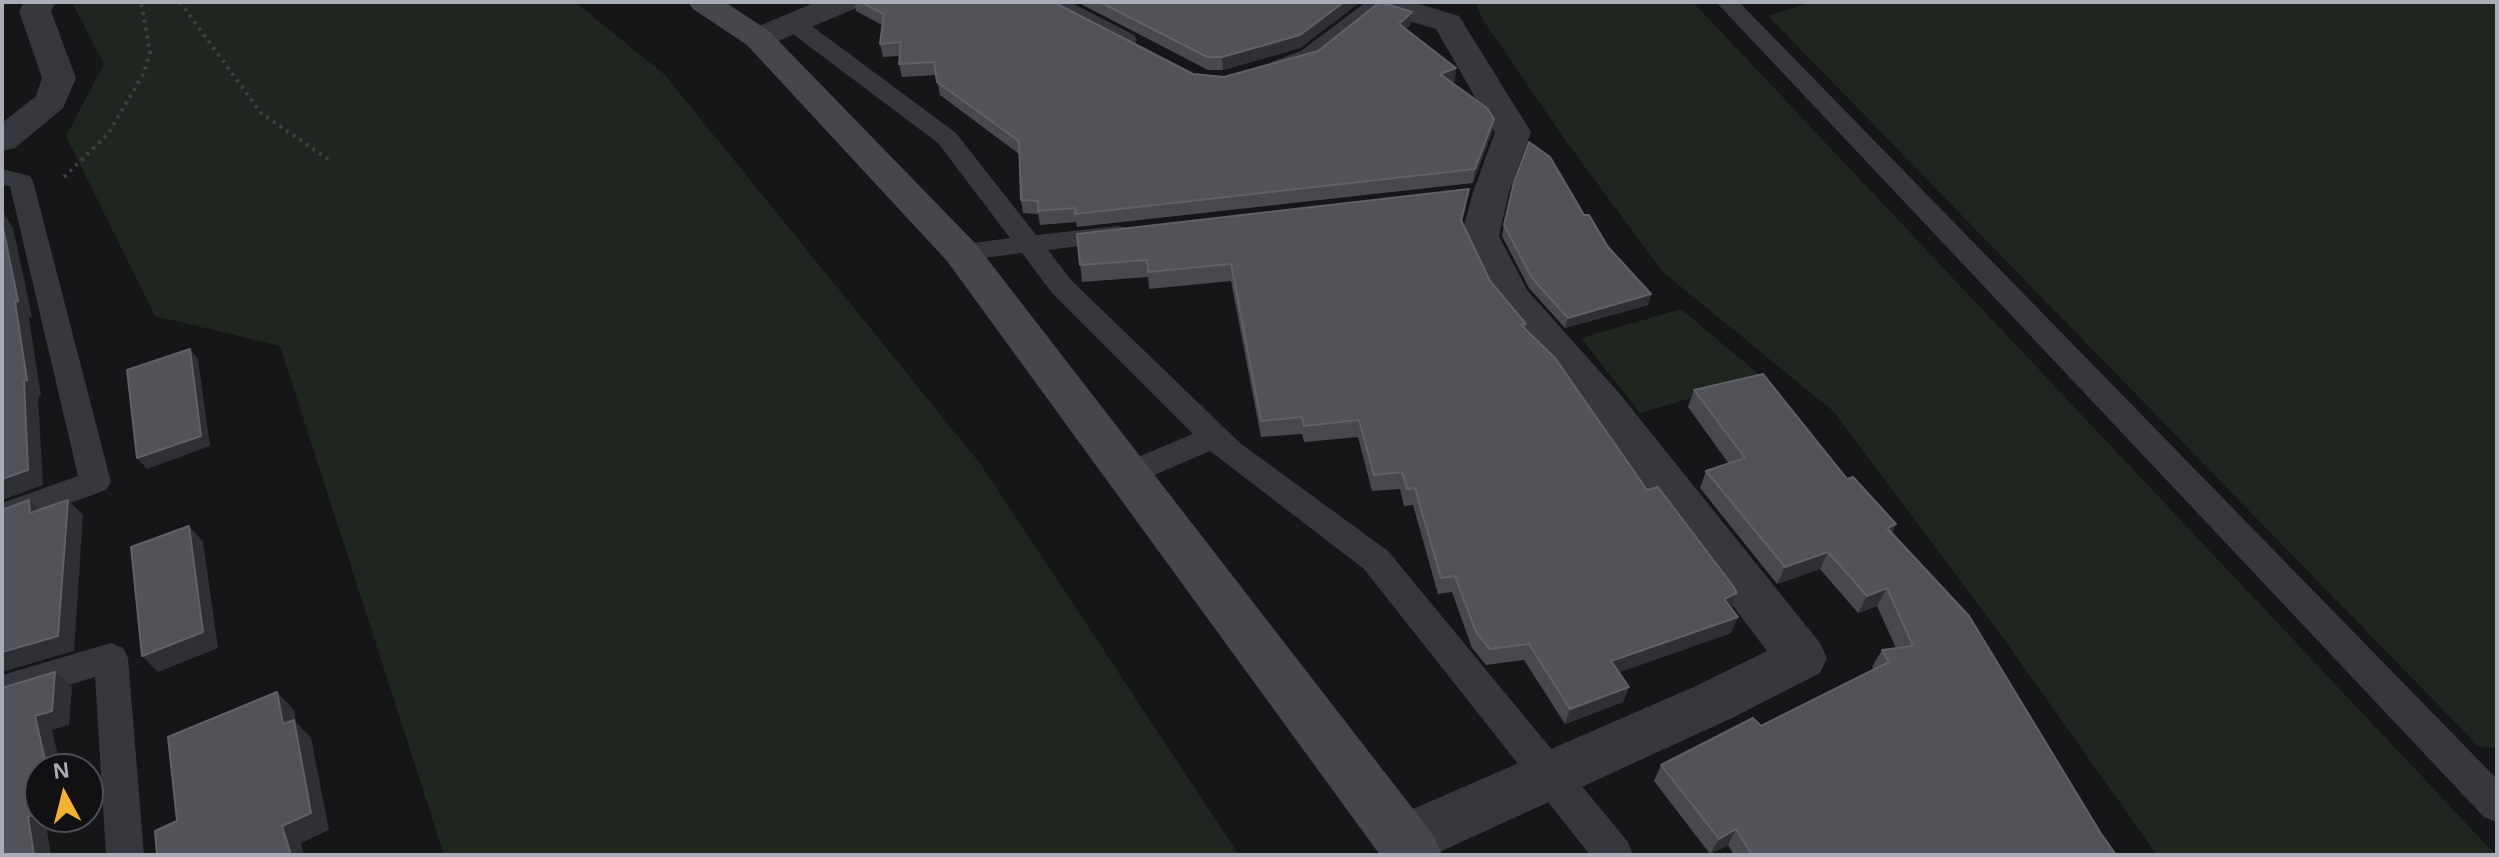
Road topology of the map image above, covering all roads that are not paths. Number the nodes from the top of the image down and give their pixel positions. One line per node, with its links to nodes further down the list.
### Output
1 (40, 2): 10 (street)
2 (704, 2): 7 (street)
3 (843, 2): 7 (street)
4 (1054, 2): 8 (lane)
5 (1380, 2): 9 (lane); 19 (street)
6 (1727, 2): 20 (lane)
7 (776, 31): 13 (lane); 14 (street)
8 (1149, 52)
9 (1252, 73)
10 (2, 140)
11 (2, 177): 17 (lane)
12 (1137, 232): 13 (lane)
13 (1029, 244): 14 (lane); 15 (lane)
14 (961, 252): 16 (street)
15 (1214, 437): 16 (lane); 19 (lane)
16 (1127, 474): 21 (street)
17 (2, 516)
18 (2, 690): 22 (lane)
19 (1552, 774): 21 (street); 23 (lane)
20 (2497, 805)
21 (1409, 848)
22 (125, 855)
23 (1614, 855)

